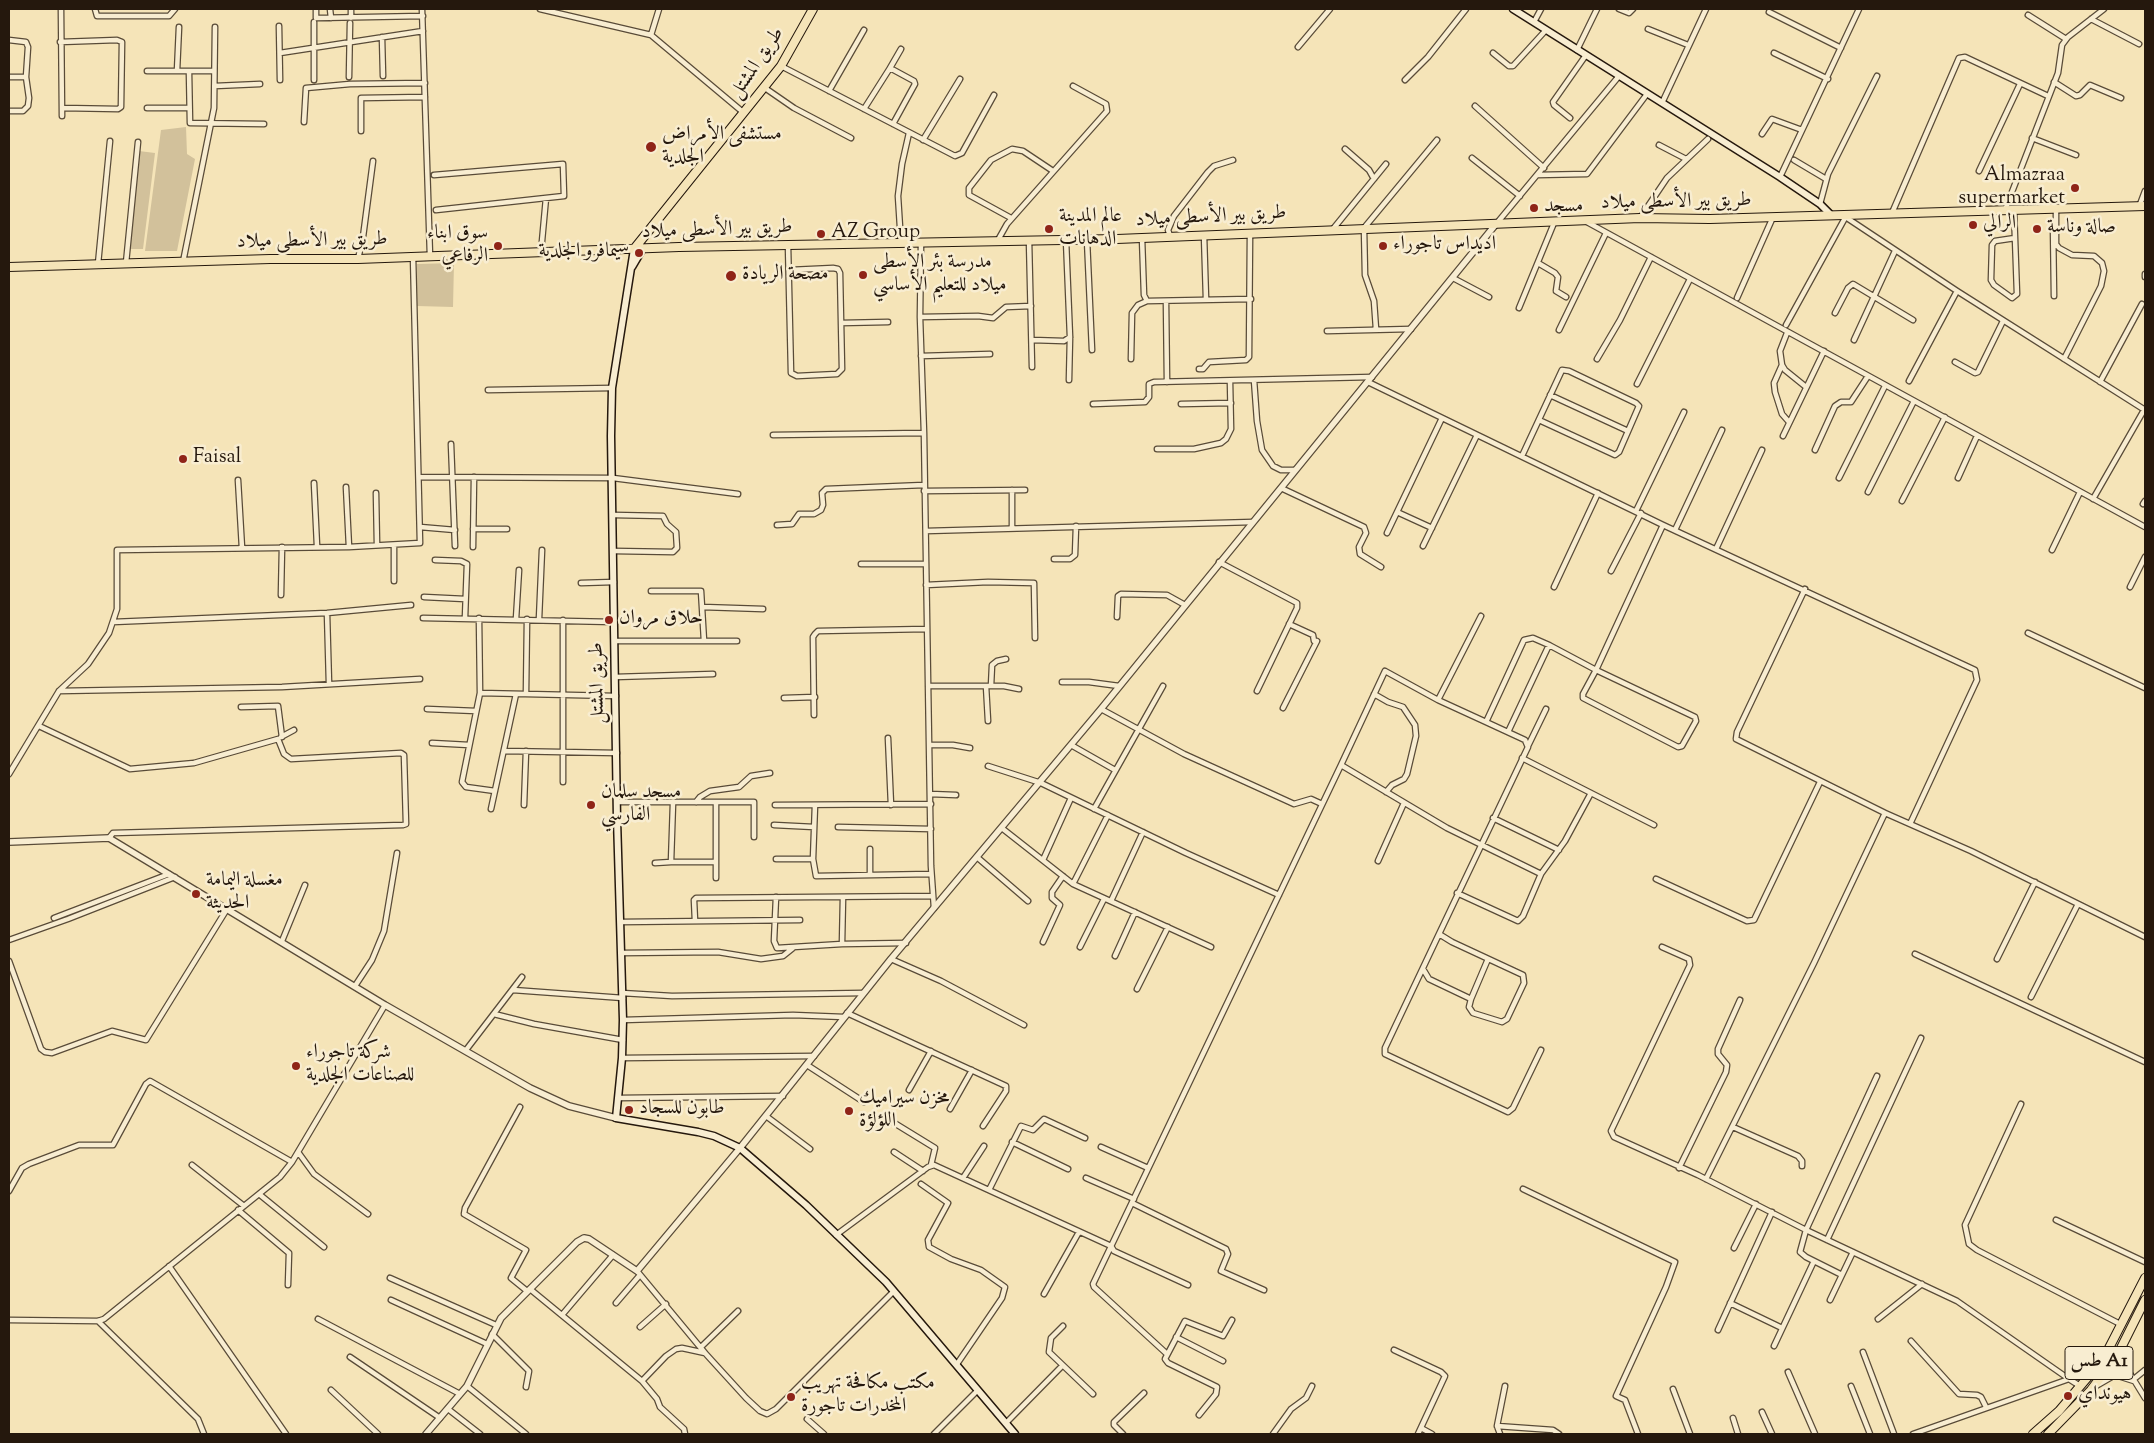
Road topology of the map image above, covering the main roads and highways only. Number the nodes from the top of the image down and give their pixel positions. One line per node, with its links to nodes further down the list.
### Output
1 (813, 9): 5 (main road, طريق المشتل)
2 (1514, 9): 4 (main road)
3 (2142, 206): 4 (main road, طريق بير الأسطى ميلاد)
4 (1831, 215): 5 (main road, طريق بير الأسطى ميلاد)
5 (638, 250): 6 (main road, طريق بير الأسطى ميلاد); 9 (main road, طريق المشتل)
6 (9, 267)
7 (2145, 1278): 10 (main road, طس A1)
8 (2145, 1300): 11 (main road, طس A1)
9 (1015, 1434)
10 (2033, 1434)
11 (2048, 1434)

